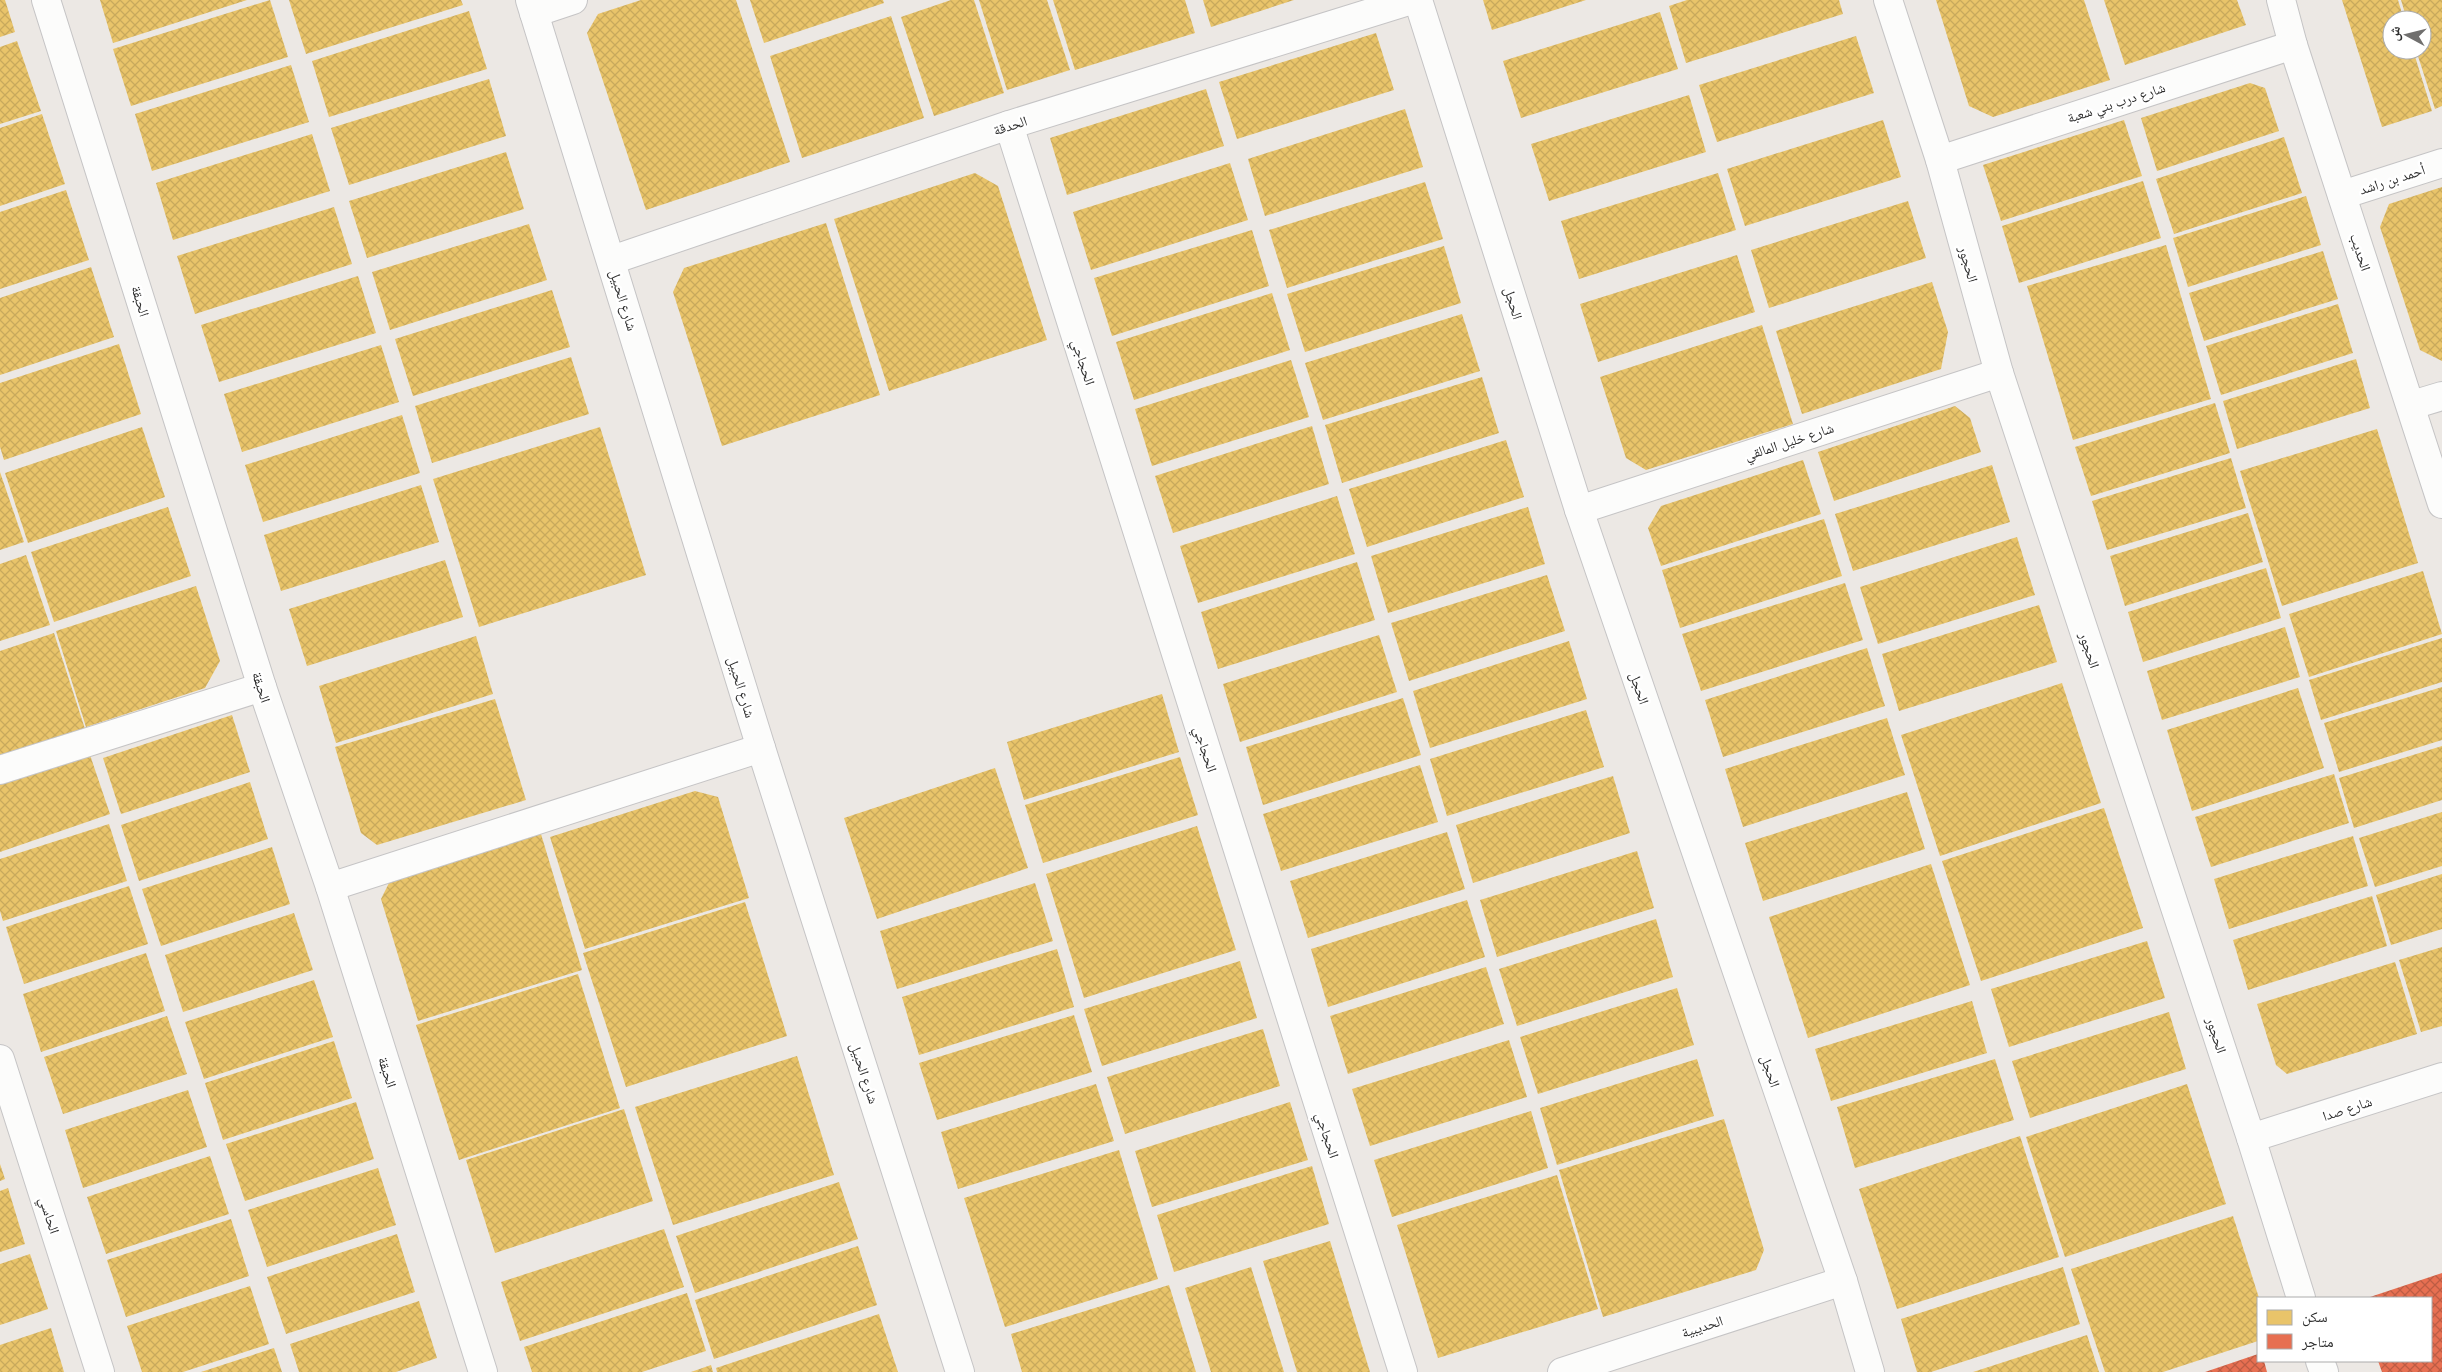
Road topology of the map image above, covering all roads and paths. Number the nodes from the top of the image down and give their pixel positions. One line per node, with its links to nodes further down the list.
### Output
1 (46, 0): 19 (street, الحبقة)
2 (573, 0): 7 (street)
3 (1412, 0): 9 (street, الحدقة)
4 (1418, 0): 18 (street, الحجل)
5 (1888, 0): 10 (street, الحجور)
6 (2281, 0): 8 (street, الحديب)
7 (532, 6): 13 (street, شارع الحبيل)
8 (2293, 45): 10 (street, شارع درب بني شعبة); 12 (street, الحديب)
9 (1009, 125): 13 (street, الحدقة); 31 (street, الحجاجي)
10 (1940, 160): 14 (street, الحجور)
11 (2442, 163): 12 (street, أحمد بن راشد)
12 (2342, 195): 16 (street, الحديب)
13 (612, 260): 20 (street, شارع الحبيل)
14 (1999, 373): 18 (street, شارع خليل المالقي); 25 (street, الحجور)
15 (2442, 396): 16 (street)
16 (2412, 405): 17 (street, الحديب)
17 (2442, 504)
18 (1579, 510): 26 (street, الحجل)
19 (262, 687): 21 (street); 22 (street, الحبقة)
20 (761, 748): 22 (street); 30 (street, شارع الحبيل)
21 (0, 770)
22 (330, 888): 29 (street, الحبقة)
23 (0, 1059): 28 (street, الحاسي)
24 (2442, 1077): 25 (street, شارع صدا)
25 (2251, 1138): 27 (street, الحجور)
26 (1843, 1281): 32 (street, الحديبية); 33 (street, الحجل)
27 (2301, 1297)
28 (100, 1372)
29 (483, 1372)
30 (960, 1372)
31 (1403, 1372)
32 (1562, 1372)
33 (1870, 1372)

